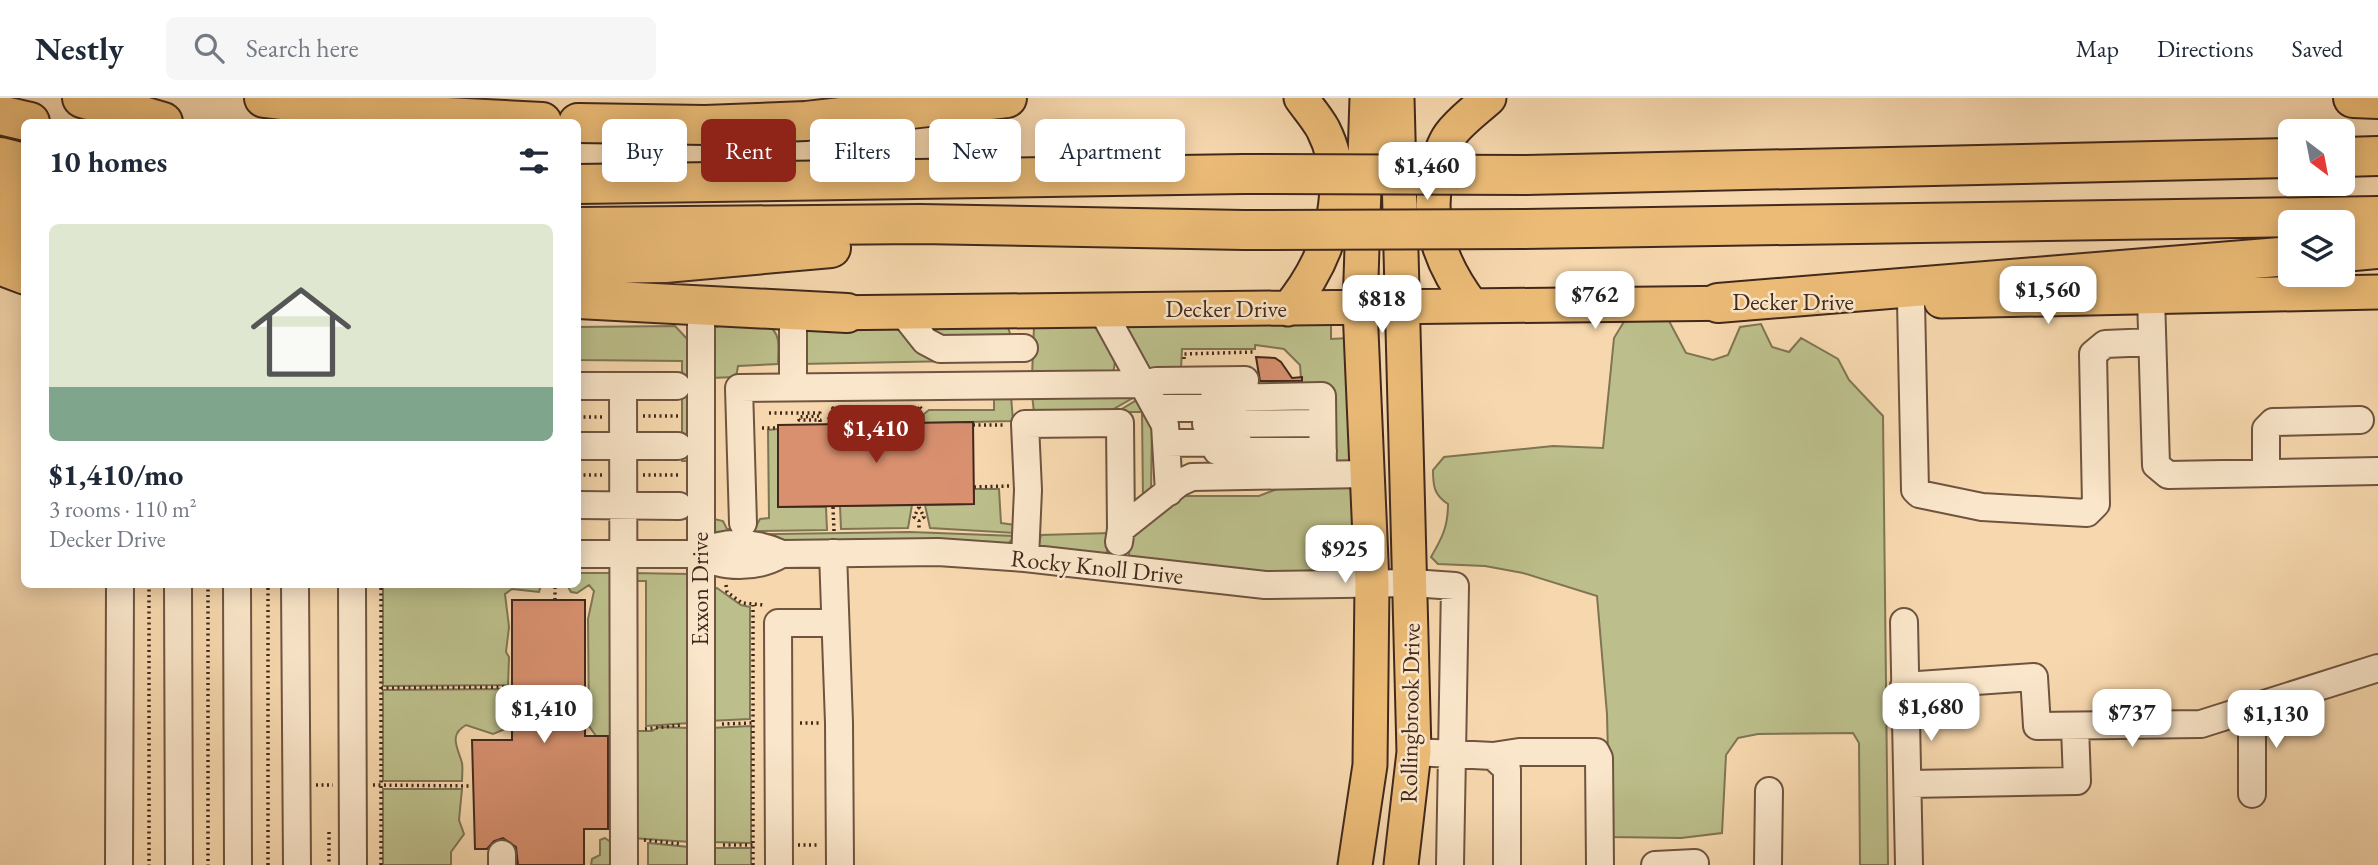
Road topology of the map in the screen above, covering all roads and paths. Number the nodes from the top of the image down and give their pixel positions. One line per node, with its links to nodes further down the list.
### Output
1 (82, 98): 11 (highway)
2 (264, 98): 12 (highway)
3 (1007, 98): 14 (highway)
4 (1301, 98): 42 (main road)
5 (1367, 98): 41 (main road, Rollingbrook Drive)
6 (1397, 98): 40 (main road, Rollingbrook Drive)
7 (1489, 98): 39 (main road)
8 (2353, 98): 9 (highway)
9 (2378, 99)
10 (0, 115): 13 (highway)
11 (153, 119)
12 (485, 119)
13 (21, 120)
14 (595, 124)
15 (2378, 156): 17 (highway)
16 (0, 157): 19 (highway)
17 (2356, 157)
18 (2278, 158): 20 (highway, bridge)
19 (21, 162)
20 (581, 184)
21 (0, 194): 22 (highway)
22 (21, 200)
23 (2378, 216): 24 (highway, bridge)
24 (920, 224): 25 (highway); 31 (highway)
25 (581, 227)
26 (0, 232): 27 (highway)
27 (21, 239)
28 (2378, 249): 29 (highway)
29 (2355, 251)
30 (2278, 257): 38 (highway)
31 (581, 264)
32 (0, 268): 33 (main road)
33 (21, 276)
34 (2378, 292): 35 (main road, Decker Drive)
35 (2151, 297): 37 (main road, Decker Drive); 50 (street)
36 (581, 299): 47 (highway)
37 (1911, 302): 38 (main road, Decker Drive); 50 (street)
38 (1718, 303): 39 (main road, Decker Drive)
39 (1472, 306): 40 (main road, Decker Drive)
40 (1404, 307): 41 (main road, Decker Drive); 103 (main road, Rollingbrook Drive)
41 (1360, 308): 42 (main road, Decker Drive); 80 (main road, Rollingbrook Drive)
42 (1288, 309): 43 (main road, Decker Drive)
43 (1102, 310): 44 (main road, Decker Drive); 73 (street)
44 (1023, 311): 45 (main road, Decker Drive); 51 (street)
45 (902, 312): 47 (main road, Decker Drive); 51 (street)
46 (793, 313): 47 (main road, Decker Drive); 48 (main road, Decker Drive); 59 (street)
47 (847, 313)
48 (701, 314): 49 (main road, Decker Drive); 99 (street, Exxon Drive)
49 (581, 316)
50 (2152, 342): 79 (street)
51 (1024, 348): 58 (street)
52 (1254, 352): 53 (path)
53 (1184, 362)
54 (1245, 380): 73 (street)
55 (581, 386): 56 (street)
56 (623, 386): 57 (street); 76 (street)
57 (677, 386)
58 (1024, 386): 59 (street); 71 (street); 73 (street)
59 (793, 387): 93 (street)
60 (919, 410): 68 (path)
61 (829, 411): 62 (path)
62 (835, 411)
63 (769, 413): 70 (path)
64 (604, 416): 67 (path)
65 (630, 416): 66 (path)
66 (679, 416)
67 (581, 417)
68 (919, 420)
69 (2360, 420): 79 (street)
70 (820, 424)
71 (1026, 424): 72 (path); 94 (street); 100 (street)
72 (973, 425)
73 (1161, 425): 74 (street); 74 (street); 87 (street)
74 (1323, 438): 80 (street); 87 (street)
75 (581, 446): 76 (street)
76 (623, 446): 77 (street); 89 (street)
77 (678, 446)
78 (2378, 471): 79 (street)
79 (2266, 473)
80 (1365, 474): 104 (main road, Rollingbrook Drive)
81 (581, 475): 82 (path)
82 (605, 475)
83 (631, 475): 84 (path)
84 (679, 475)
85 (1014, 486): 86 (path)
86 (974, 487)
87 (1169, 492): 94 (street)
88 (581, 505): 89 (street)
89 (623, 506): 90 (street); 98 (street)
90 (678, 506)
91 (833, 506): 96 (path)
92 (919, 506): 95 (path)
93 (743, 523)
94 (1121, 529): 101 (street)
95 (919, 530)
96 (833, 542): 99 (street, Rocky Knoll Drive); 100 (street, Rocky Knoll Drive); 119 (street)
97 (581, 554): 98 (street, Rocky Knoll Drive)
98 (622, 554): 99 (street, Rocky Knoll Drive); 168 (street)
99 (700, 554): 156 (street, Exxon Drive)
100 (1025, 558): 101 (street, Rocky Knoll Drive)
101 (1118, 568): 104 (street, Rocky Knoll Drive)
102 (726, 580): 116 (path)
103 (1412, 583): 104 (street, Rocky Knoll Drive); 132 (main road, Rollingbrook Drive); 133 (street, Rocky Knoll Drive)
104 (1372, 584): 170 (main road, Rollingbrook Drive)
105 (120, 588): 159 (street)
106 (149, 588): 137 (path)
107 (178, 588): 161 (street)
108 (208, 588): 140 (path)
109 (237, 588): 163 (street)
110 (268, 588): 143 (path)
111 (295, 588): 165 (street)
112 (352, 588): 166 (street)
113 (381, 588): 123 (path)
114 (555, 588): 115 (path)
115 (555, 600)
116 (753, 605): 117 (path); 125 (path)
117 (768, 605)
118 (1904, 622): 121 (street)
119 (835, 623): 127 (street); 155 (street)
120 (2378, 668): 124 (street)
121 (1904, 686): 130 (street); 135 (street)
122 (512, 687): 123 (path)
123 (381, 688): 148 (path)
124 (2252, 706): 130 (street); 151 (street)
125 (755, 723): 128 (path); 154 (path)
126 (790, 723): 127 (path)
127 (839, 723): 157 (street)
128 (710, 724)
129 (690, 725): 131 (path)
130 (2076, 727): 135 (street)
131 (641, 729)
132 (1413, 752): 133 (street); 171 (main road, Rollingbrook Drive)
133 (1452, 753): 134 (street); 172 (street)
134 (1493, 756): 173 (street); 174 (street)
135 (1909, 784): 177 (street)
136 (140, 785): 137 (path)
137 (150, 785): 138 (path); 160 (path)
138 (160, 785)
139 (198, 785): 140 (path)
140 (208, 785): 141 (path); 162 (path)
141 (219, 785)
142 (257, 785): 143 (path)
143 (267, 785): 144 (path); 164 (path)
144 (277, 785)
145 (307, 785): 146 (path)
146 (335, 785)
147 (364, 785): 148 (path)
148 (381, 785): 149 (path); 167 (path)
149 (472, 786)
150 (1769, 791): 176 (street)
151 (2252, 794)
152 (640, 840): 156 (path)
153 (721, 845): 154 (path)
154 (753, 845): 155 (path); 169 (path)
155 (776, 852): 157 (path)
156 (695, 855)
157 (840, 855)
158 (1695, 863): 175 (street)
159 (119, 865)
160 (149, 865)
161 (179, 865)
162 (208, 865)
163 (238, 865)
164 (268, 865)
165 (297, 865)
166 (353, 865)
167 (381, 865)
168 (624, 865)
169 (753, 865)
170 (1355, 865)
171 (1401, 865)
172 (1450, 865)
173 (1507, 865)
174 (1600, 865)
175 (1655, 865)
176 (1768, 865)
177 (1909, 865)

